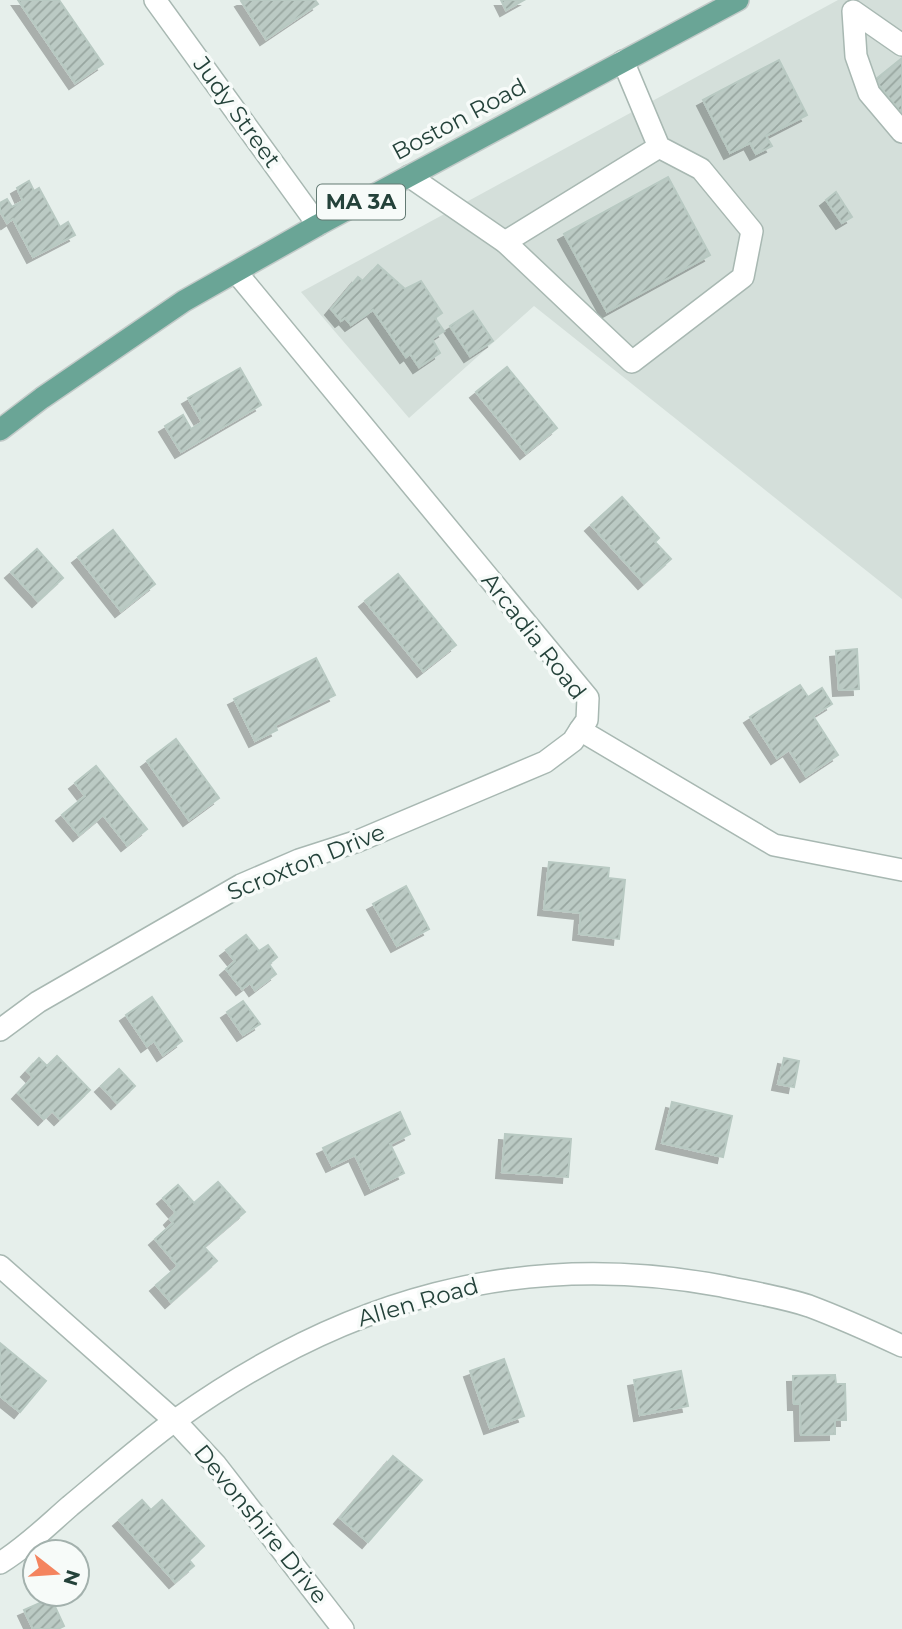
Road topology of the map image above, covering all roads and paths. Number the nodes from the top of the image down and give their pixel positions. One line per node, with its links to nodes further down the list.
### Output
1 (155, 0): 9 (street, Judy Street)
2 (737, 0): 5 (main road, Boston Road / MA 3A)
3 (851, 6): 4 (street); 6 (street)
4 (902, 45)
5 (623, 61): 7 (street); 8 (main road, Boston Road / MA 3A)
6 (902, 132)
7 (659, 146): 10 (street); 10 (street)
8 (409, 176): 9 (main road, Boston Road / MA 3A); 10 (street)
9 (318, 225): 11 (main road, Boston Road / MA 3A)
10 (505, 242)
11 (236, 272): 12 (main road, Boston Road / MA 3A); 13 (street, Arcadia Road)
12 (0, 430)
13 (580, 730): 14 (street, Arcadia Road); 15 (street, Scroxton Drive)
14 (902, 870)
15 (0, 1030)
16 (0, 1266): 18 (street)
17 (902, 1346): 18 (street, Allen Road)
18 (175, 1421): 19 (street, Allen Road); 20 (street, Devonshire Drive)
19 (0, 1563)
20 (343, 1629)

